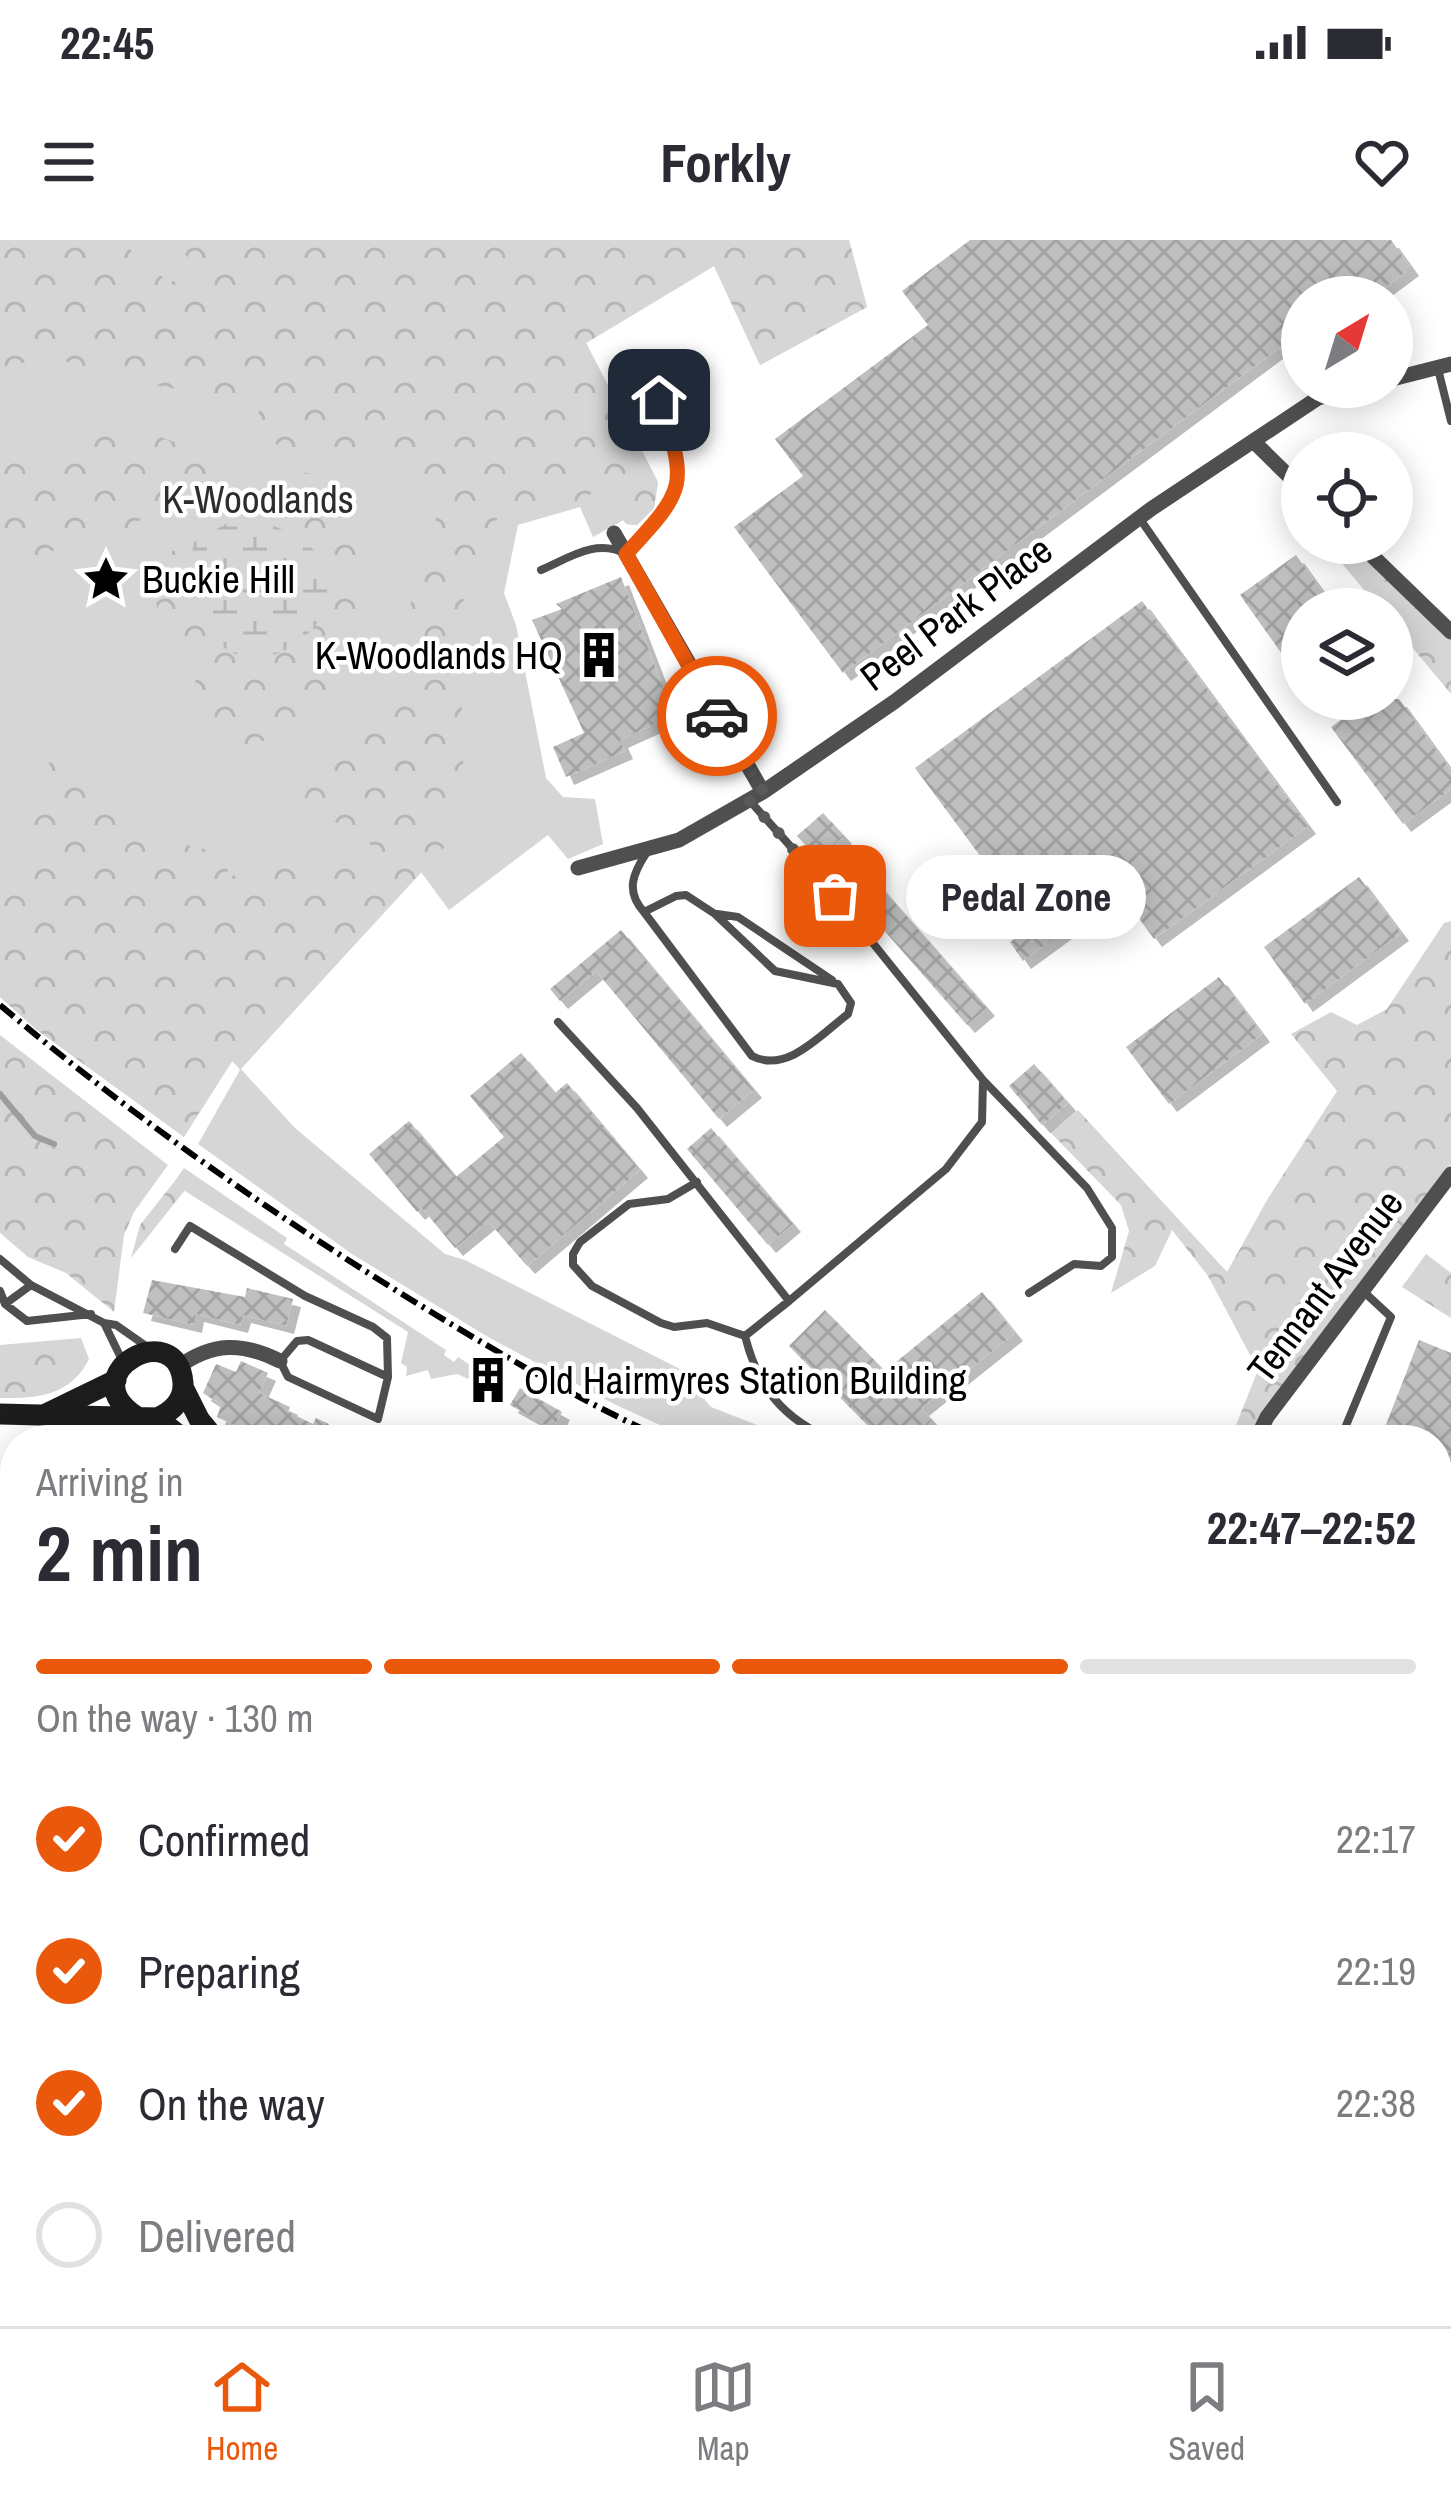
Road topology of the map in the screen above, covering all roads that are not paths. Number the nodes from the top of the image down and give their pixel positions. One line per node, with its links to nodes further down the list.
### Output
1 (647, 362): 10 (lane)
2 (1444, 366): 3 (street); 5 (lane)
3 (1413, 374)
4 (1303, 408): 6 (street, Peel Park Place)
5 (1451, 422)
6 (1253, 441): 7 (street); 8 (street, Peel Park Place)
7 (1281, 468)
8 (1139, 518): 14 (street, Peel Park Place); 15 (lane)
9 (614, 533): 10 (street)
10 (626, 554): 12 (lane); 14 (street)
11 (1381, 564): 13 (street)
12 (541, 570)
13 (1451, 632)
14 (756, 796): 16 (street, Peel Park Place); 22 (lane)
15 (1337, 802)
16 (648, 851): 17 (street, Peel Park Place); 18 (lane)
17 (578, 868)
18 (644, 912): 19 (lane); 20 (lane)
19 (716, 914): 20 (lane); 20 (lane)
20 (838, 984)
21 (558, 1022): 24 (lane)
22 (982, 1080): 30 (lane); 31 (lane)
23 (1451, 1174): 29 (street, Tennant Avenue)
24 (698, 1183): 31 (lane); 35 (lane)
25 (175, 1249): 40 (lane)
26 (0, 1259): 27 (lane)
27 (32, 1285): 32 (lane); 33 (lane)
28 (0, 1291): 32 (lane)
29 (1363, 1291): 47 (street, Tennant Avenue); 48 (lane)
30 (1029, 1293)
31 (789, 1300): 35 (lane)
32 (5, 1304): 33 (lane)
33 (92, 1314): 34 (lane)
34 (104, 1323): 36 (lane); 38 (lane)
35 (745, 1336): 46 (lane)
36 (151, 1351): 38 (main road); 39 (main road)
37 (280, 1361): 39 (street); 40 (lane); 40 (lane)
38 (120, 1372): 42 (main road); 43 (main road)
39 (181, 1377): 43 (main road); 45 (main road)
40 (388, 1377)
41 (0, 1414): 42 (main road)
42 (46, 1414): 43 (main road)
43 (147, 1417): 44 (main road)
44 (160, 1425)
45 (204, 1425)
46 (803, 1425)
47 (1263, 1425)
48 (1346, 1425)

